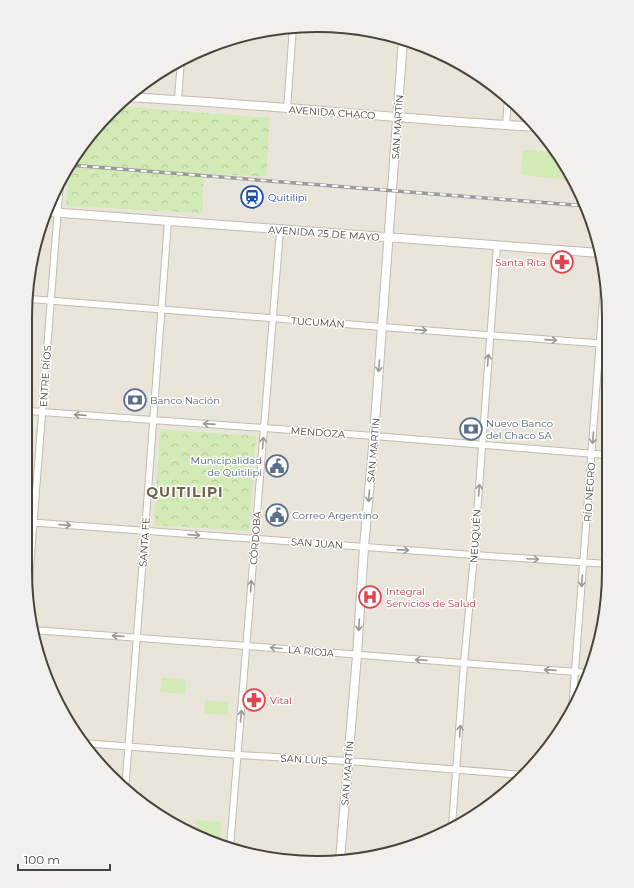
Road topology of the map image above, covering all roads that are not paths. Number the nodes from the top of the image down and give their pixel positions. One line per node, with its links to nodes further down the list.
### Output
1 (293, 33): 7 (street)
2 (404, 45): 8 (street, SAN MARTÍN)
3 (180, 67): 5 (street)
4 (136, 98): 5 (street, AVENIDA CHACO)
5 (178, 100): 7 (street, AVENIDA CHACO)
6 (507, 105): 9 (street)
7 (288, 108): 8 (street, AVENIDA CHACO)
8 (398, 117): 9 (street, AVENIDA CHACO); 16 (street, SAN MARTÍN)
9 (506, 125): 10 (street, AVENIDA CHACO)
10 (529, 126)
11 (59, 196): 13 (street, ENTRE RÍOS)
12 (52, 212): 13 (street, AVENIDA 25 DE MAYO)
13 (58, 213): 14 (street, AVENIDA 25 DE MAYO); 20 (street, ENTRE RÍOS)
14 (168, 221): 15 (street, AVENIDA 25 DE MAYO); 21 (street, SANTA FE)
15 (280, 230): 16 (street, AVENIDA 25 DE MAYO); 23 (street, CÓRDOBA)
16 (389, 238): 17 (street, AVENIDA 25 DE MAYO); 24 (street, SAN MARTÍN)
17 (497, 246): 18 (street, AVENIDA 25 DE MAYO); 25 (street, NEUQUÉN)
18 (595, 253)
19 (33, 299): 20 (street, TUCUMÁN)
20 (51, 301): 21 (street, TUCUMÁN); 28 (street, ENTRE RÍOS)
21 (161, 310): 23 (street, TUCUMÁN); 29 (street, SANTA FE)
22 (602, 316): 26 (street, RÍO NEGRO)
23 (272, 319): 24 (street, TUCUMÁN); 30 (street, CÓRDOBA)
24 (382, 327): 25 (street, TUCUMÁN, one-way to 25); 31 (street, SAN MARTÍN, one-way to 31)
25 (490, 335): 26 (street, TUCUMÁN, one-way to 26); 32 (street, NEUQUÉN, one-way to 25)
26 (600, 343): 33 (street, RÍO NEGRO, one-way to 33)
27 (32, 411): 28 (street, MENDOZA)
28 (42, 412): 29 (street, MENDOZA, one-way to 28); 35 (street, ENTRE RÍOS)
29 (153, 420): 30 (street, MENDOZA, one-way to 29); 36 (street, SANTA FE)
30 (264, 428): 31 (street, MENDOZA); 37 (street, CÓRDOBA, one-way to 30)
31 (374, 436): 32 (street, MENDOZA); 39 (street, SAN MARTÍN, one-way to 39)
32 (482, 445): 33 (street, MENDOZA); 40 (street, NEUQUÉN, one-way to 32)
33 (592, 454): 34 (street, MENDOZA); 41 (street, RÍO NEGRO)
34 (602, 455)
35 (34, 523): 36 (street, SAN JUAN, one-way to 36); 38 (street, ENTRE RÍOS)
36 (145, 531): 37 (street, SAN JUAN, one-way to 37); 44 (street, SANTA FE)
37 (255, 539): 39 (street, SAN JUAN); 45 (street, CÓRDOBA, one-way to 37)
38 (32, 547)
39 (364, 547): 40 (street, SAN JUAN, one-way to 40); 46 (street, SAN MARTÍN, one-way to 46)
40 (474, 555): 41 (street, SAN JUAN, one-way to 41); 47 (street, NEUQUÉN)
41 (583, 562): 42 (street, SAN JUAN); 48 (street, RÍO NEGRO, one-way to 48)
42 (602, 564)
43 (38, 630): 44 (street, LA RIOJA, one-way to 43)
44 (137, 638): 45 (street, LA RIOJA); 52 (street, SANTA FE)
45 (247, 646): 46 (street, LA RIOJA, one-way to 45); 53 (street, CÓRDOBA, one-way to 45)
46 (357, 655): 47 (street, LA RIOJA, one-way to 46); 54 (street, SAN MARTÍN)
47 (464, 663): 48 (street, LA RIOJA, one-way to 47); 55 (street, NEUQUÉN, one-way to 47)
48 (575, 672): 49 (street, LA RIOJA); 50 (street, RÍO NEGRO)
49 (583, 673)
50 (573, 697)
51 (91, 745): 52 (street, SAN LUIS)
52 (129, 747): 53 (street, SAN LUIS); 57 (street, SANTA FE)
53 (238, 755): 54 (street, SAN LUIS); 59 (street, CÓRDOBA)
54 (348, 761): 55 (street, SAN LUIS); 60 (street, SAN MARTÍN)
55 (457, 770): 56 (street, SAN LUIS); 58 (street, NEUQUÉN)
56 (517, 774)
57 (126, 782)
58 (452, 822)
59 (230, 842)
60 (340, 855)

